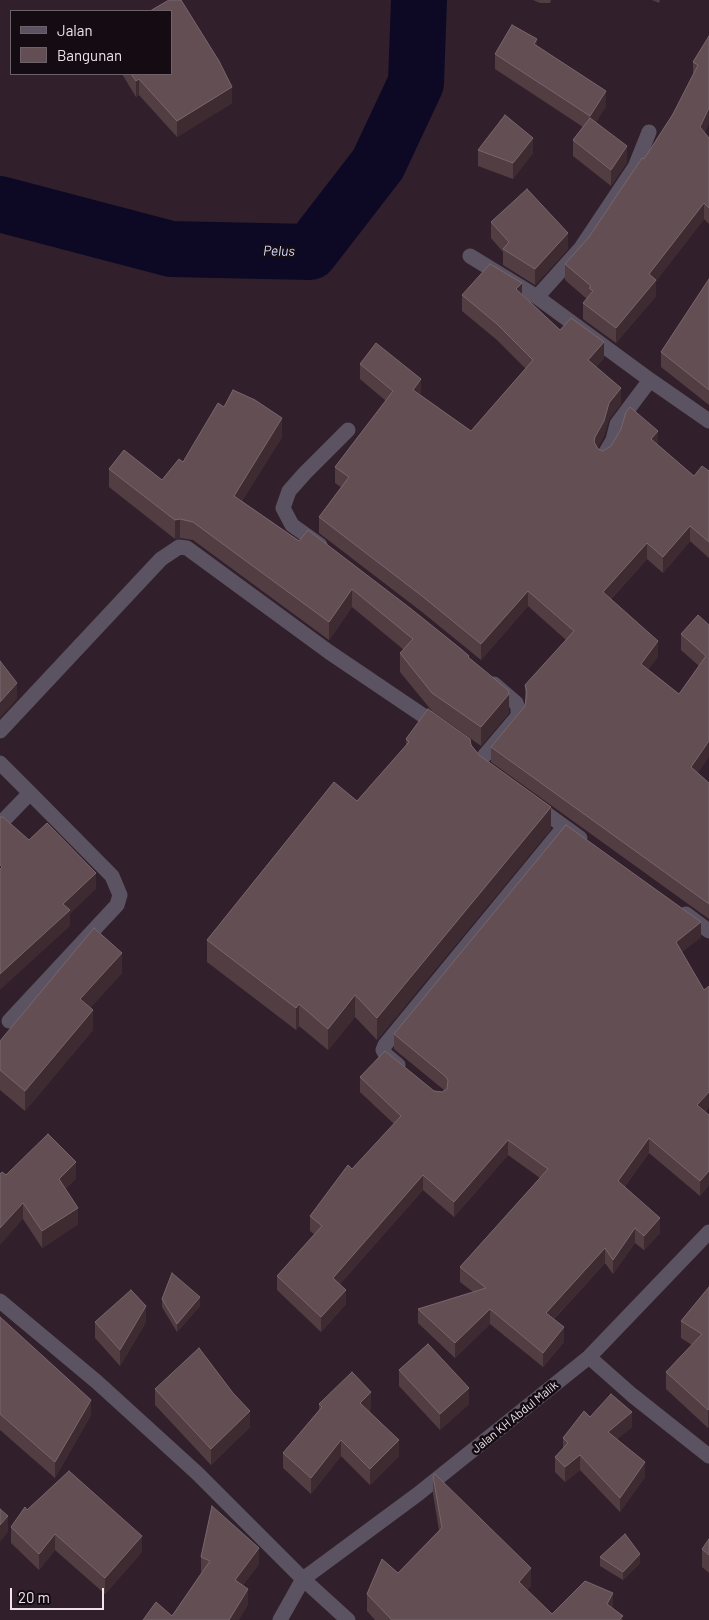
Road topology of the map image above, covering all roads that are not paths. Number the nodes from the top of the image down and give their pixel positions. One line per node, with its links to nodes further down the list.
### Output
1 (649, 132): 3 (street)
2 (470, 256): 3 (street)
3 (538, 297): 4 (street)
4 (650, 380): 5 (street); 7 (street)
5 (709, 421)
6 (348, 430): 8 (street)
7 (603, 457)
8 (335, 556)
9 (481, 672): 13 (street)
10 (0, 731): 11 (street)
11 (449, 733)
12 (469, 748): 13 (street)
13 (482, 758): 15 (street)
14 (0, 763): 16 (street)
15 (499, 780)
16 (30, 793): 18 (street); 23 (street)
17 (523, 798): 19 (street)
18 (0, 824)
19 (564, 827): 20 (street); 24 (street)
20 (588, 844)
21 (677, 908): 22 (street)
22 (709, 931)
23 (9, 1021)
24 (408, 1074)
25 (709, 1232): 27 (street, Jalan KH Abdul Malik)
26 (0, 1301): 29 (street)
27 (589, 1357): 28 (street); 29 (street, Jalan KH Abdul Malik)
28 (709, 1456)
29 (308, 1584): 30 (street); 31 (street)
30 (343, 1615)
31 (280, 1620)

